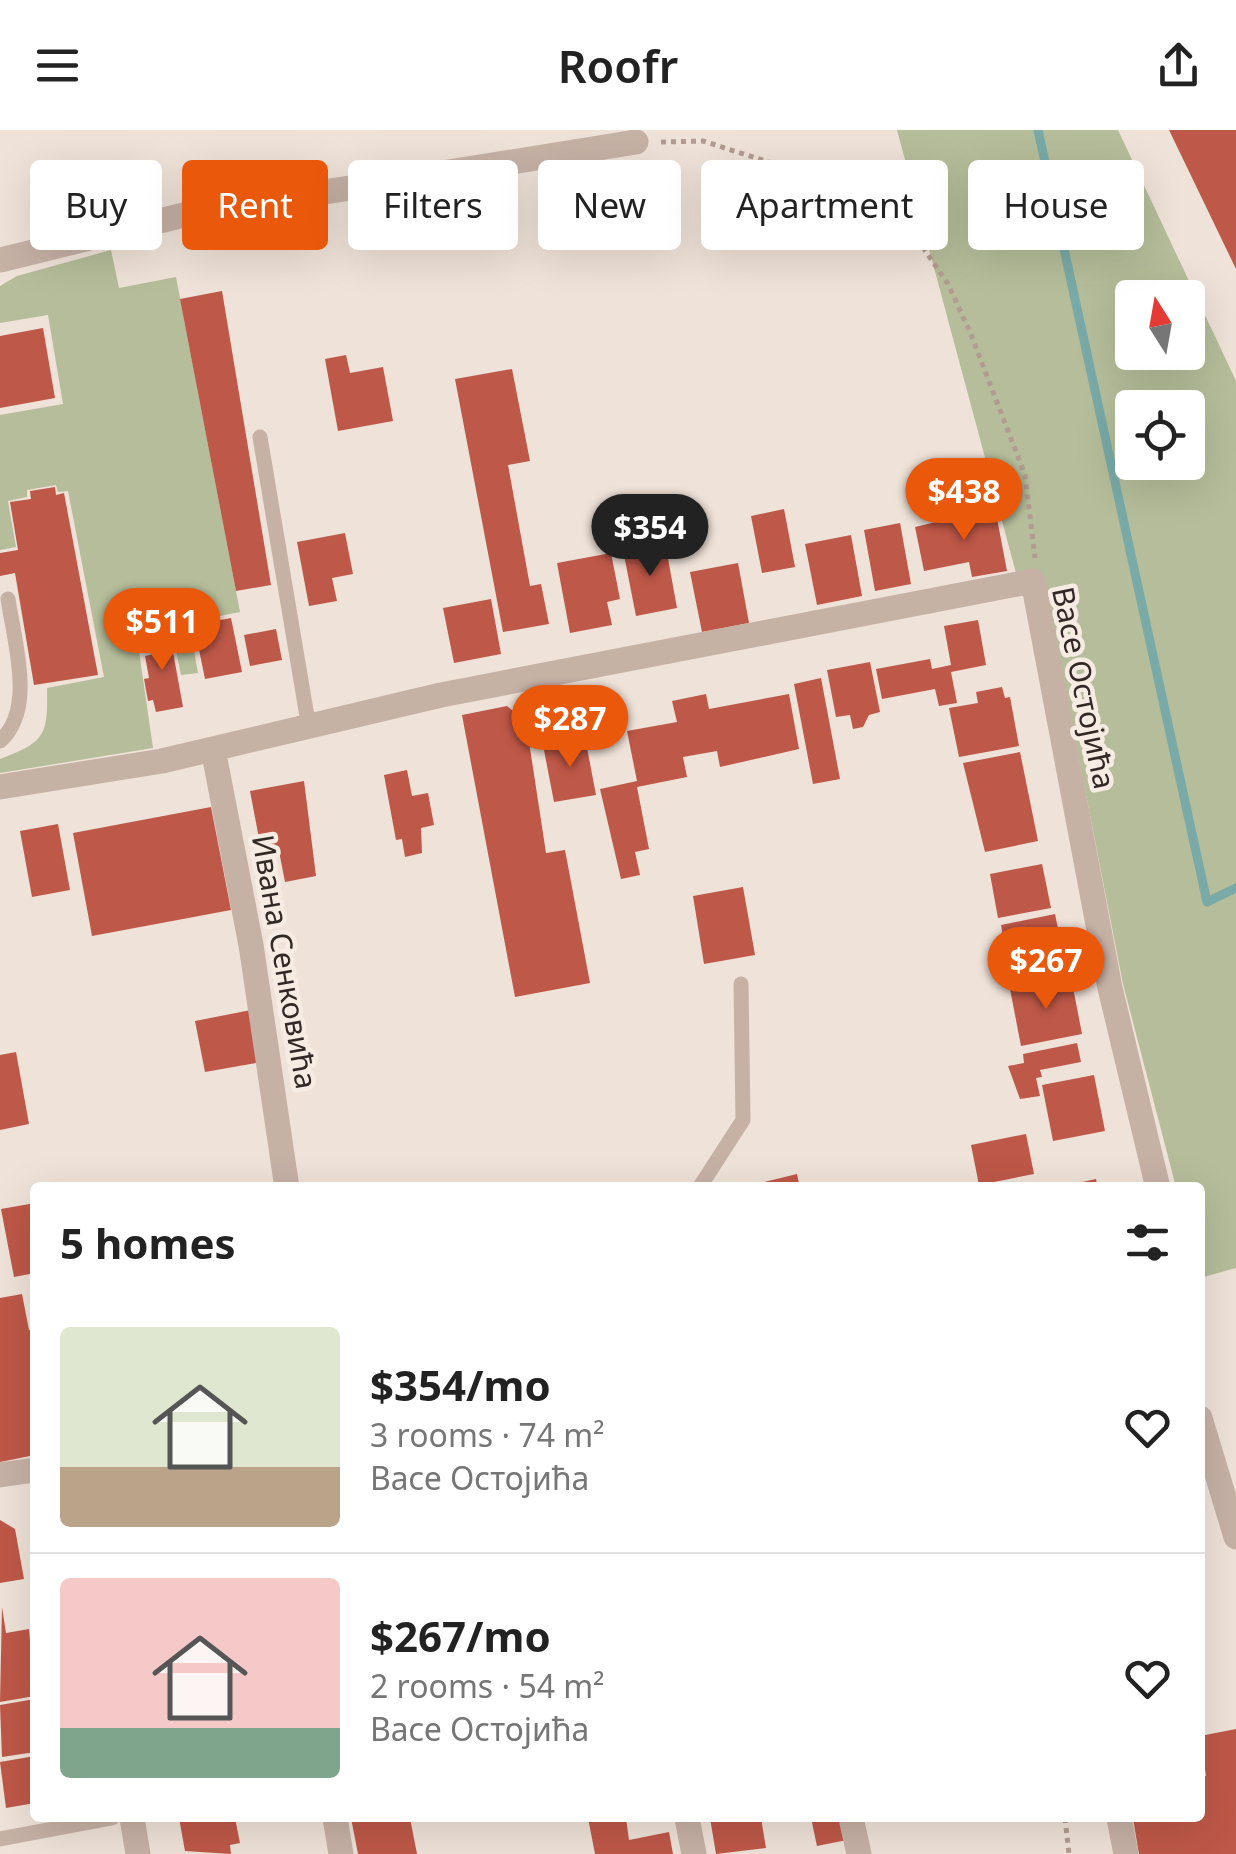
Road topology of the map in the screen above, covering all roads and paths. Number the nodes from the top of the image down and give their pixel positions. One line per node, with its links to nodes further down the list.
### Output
1 (636, 142): 2 (street); 4 (path)
2 (0, 260)
3 (260, 436): 6 (lane)
4 (1033, 581): 6 (street, Васе Остојића); 13 (street, Васе Остојића)
5 (8, 599): 7 (lane)
6 (309, 728): 8 (street, Васе Остојића)
7 (0, 741)
8 (213, 749): 9 (street, Васе Остојића); 11 (street, Ивана Сенковића)
9 (0, 786)
10 (741, 984): 12 (lane)
11 (287, 1182)
12 (703, 1182)
13 (1157, 1182)
14 (1205, 1435): 17 (street)
15 (30, 1471): 16 (street)
16 (0, 1474)
17 (1236, 1537)
18 (91, 1822): 25 (lane)
19 (133, 1822): 26 (street)
20 (336, 1822): 27 (street)
21 (688, 1822): 28 (street)
22 (853, 1822): 29 (street)
23 (1065, 1822): 30 (path)
24 (1120, 1822): 31 (street)
25 (0, 1839)
26 (138, 1854)
27 (341, 1854)
28 (694, 1854)
29 (859, 1854)
30 (1069, 1854)
31 (1126, 1854)

